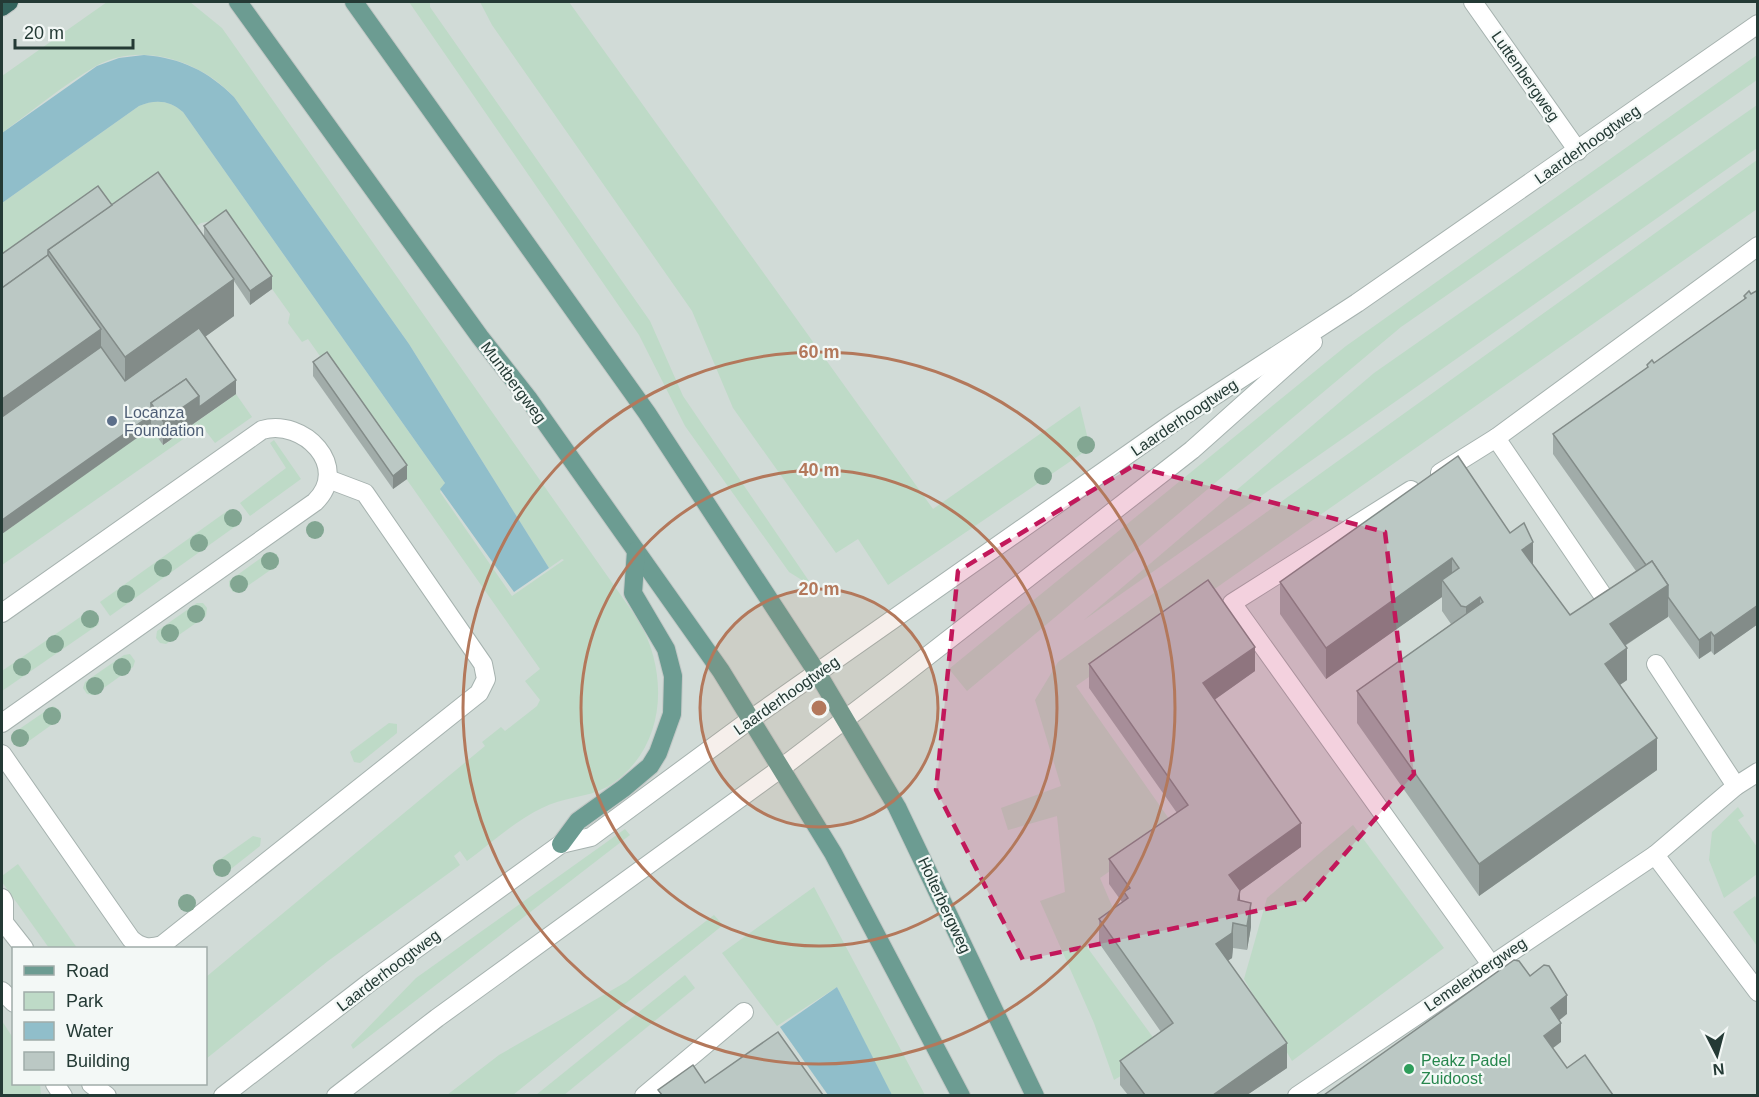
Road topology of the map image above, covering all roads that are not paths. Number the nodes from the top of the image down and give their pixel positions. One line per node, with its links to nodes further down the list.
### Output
1 (9, 2): 5 (highway)
2 (238, 2): 12 (main road, Muntbergweg)
3 (354, 2): 16 (main road)
4 (1473, 2): 7 (street, Luttenbergweg)
5 (2, 7)
6 (1758, 24): 7 (street, Laarderhoogtweg)
7 (1578, 151): 9 (street, Laarderhoogtweg)
8 (1758, 246): 10 (street)
9 (1357, 303): 16 (street, Laarderhoogtweg); 18 (street, Laarderhoogtweg)
10 (1496, 438): 13 (street); 31 (street)
11 (327, 479): 14 (street); 19 (street); 30 (street)
12 (636, 550): 17 (main road, Muntbergweg); 24 (main road)
13 (1606, 600)
14 (2, 613)
15 (1656, 664): 23 (street)
16 (818, 674): 17 (street, Laarderhoogtweg); 18 (main road)
17 (752, 718): 21 (main road, Muntbergweg); 24 (street, Laarderhoogtweg)
18 (843, 720): 21 (street, Laarderhoogtweg); 40 (main road, Holterbergweg)
19 (2, 723)
20 (2, 754): 29 (street)
21 (780, 769): 37 (street, Laarderhoogtweg); 39 (main road)
22 (1758, 772): 23 (street, Lemelerbergweg)
23 (1736, 786): 25 (street, Lemelerbergweg)
24 (561, 843): 36 (street, Laarderhoogtweg)
25 (1655, 855): 31 (street, Lemelerbergweg); 32 (street)
26 (2, 898): 27 (street)
27 (3, 920): 28 (street)
28 (23, 947)
29 (144, 947)
30 (154, 947)
31 (1490, 963): 41 (street, Lemelerbergweg)
32 (1758, 992)
33 (744, 1012): 38 (street)
34 (93, 1085): 35 (street)
35 (107, 1095)
36 (223, 1095)
37 (336, 1095)
38 (644, 1095)
39 (961, 1095)
40 (1035, 1095)
41 (1297, 1095)

